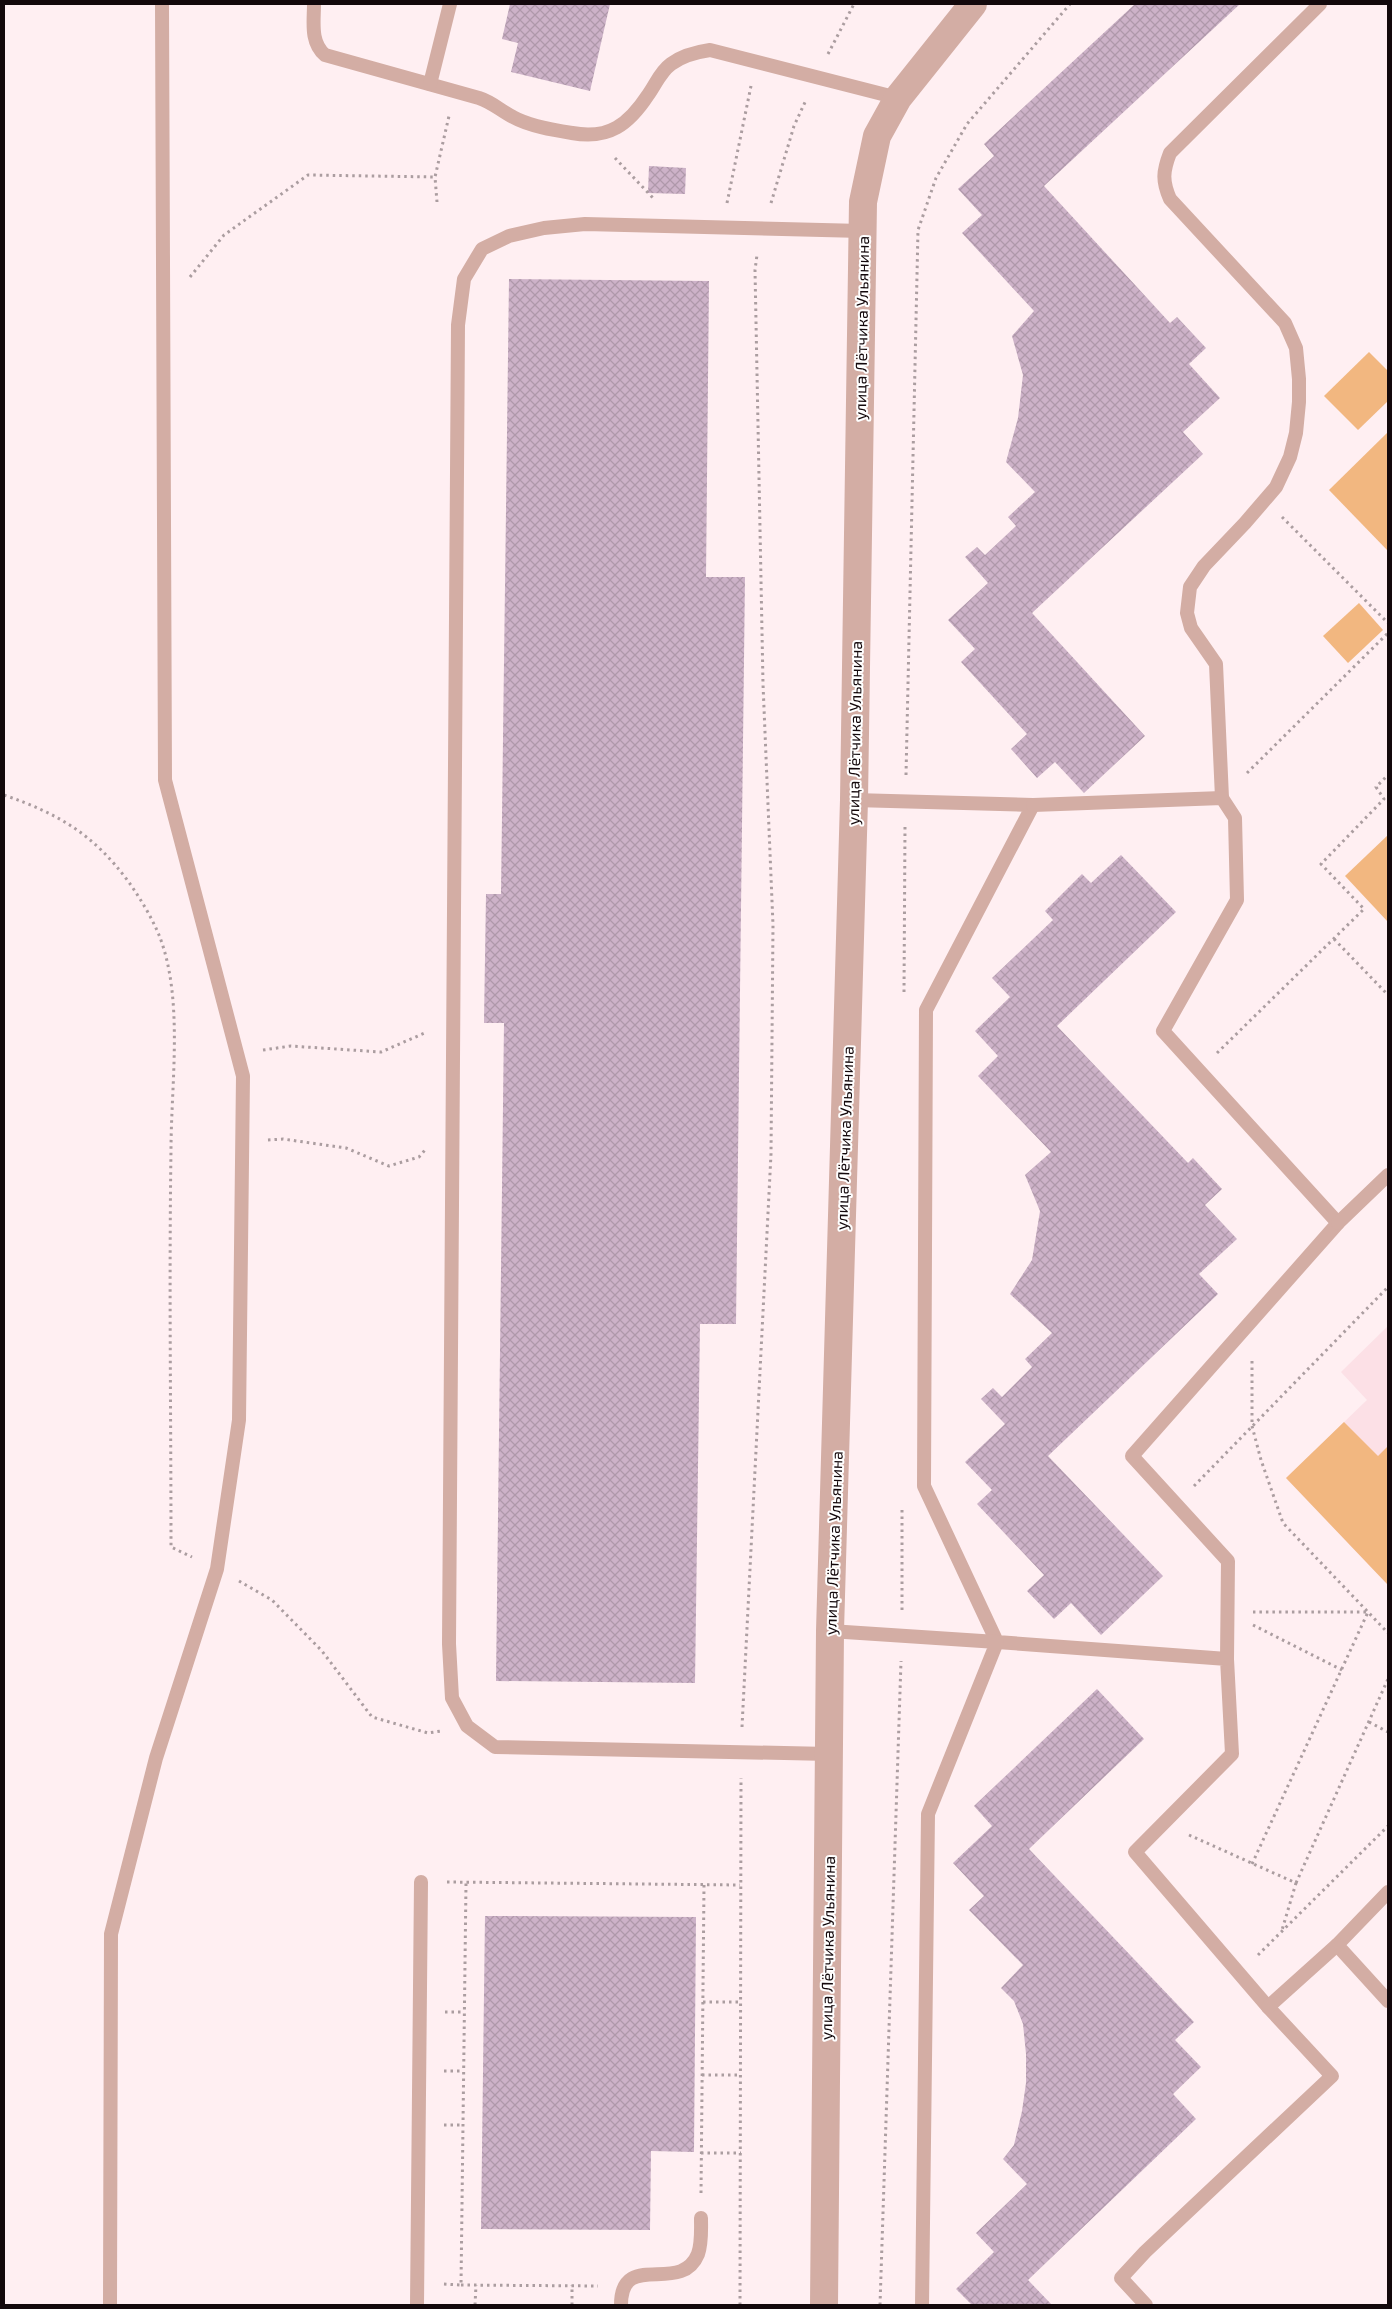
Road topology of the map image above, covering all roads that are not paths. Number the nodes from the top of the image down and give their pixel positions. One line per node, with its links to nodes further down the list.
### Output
1 (162, 4): 24 (lane)
2 (314, 4): 6 (lane)
3 (450, 4): 6 (lane)
4 (973, 4): 7 (street, улица Лётчика Ульянина)
5 (1320, 4): 9 (lane)
6 (430, 84): 7 (lane)
7 (898, 98): 8 (street, улица Лётчика Ульянина)
8 (862, 231): 10 (street, улица Лётчика Ульянина); 17 (lane)
9 (1222, 798): 11 (lane); 13 (lane)
10 (854, 800): 11 (lane); 14 (street, улица Лётчика Ульянина)
11 (1033, 805): 15 (lane)
12 (1388, 1175): 13 (lane)
13 (1338, 1223): 16 (lane)
14 (830, 1631): 15 (lane); 17 (street, улица Лётчика Ульянина)
15 (996, 1642): 16 (lane); 28 (lane)
16 (1227, 1659): 22 (lane)
17 (829, 1754): 27 (street, улица Лётчика Ульянина)
18 (421, 1882): 25 (lane)
19 (1388, 1892): 20 (lane)
20 (1337, 1945): 21 (lane); 22 (lane)
21 (1388, 2001)
22 (1268, 2007): 29 (lane)
23 (701, 2218): 26 (lane)
24 (110, 2305)
25 (417, 2305)
26 (621, 2305)
27 (824, 2305)
28 (922, 2305)
29 (1146, 2305)

